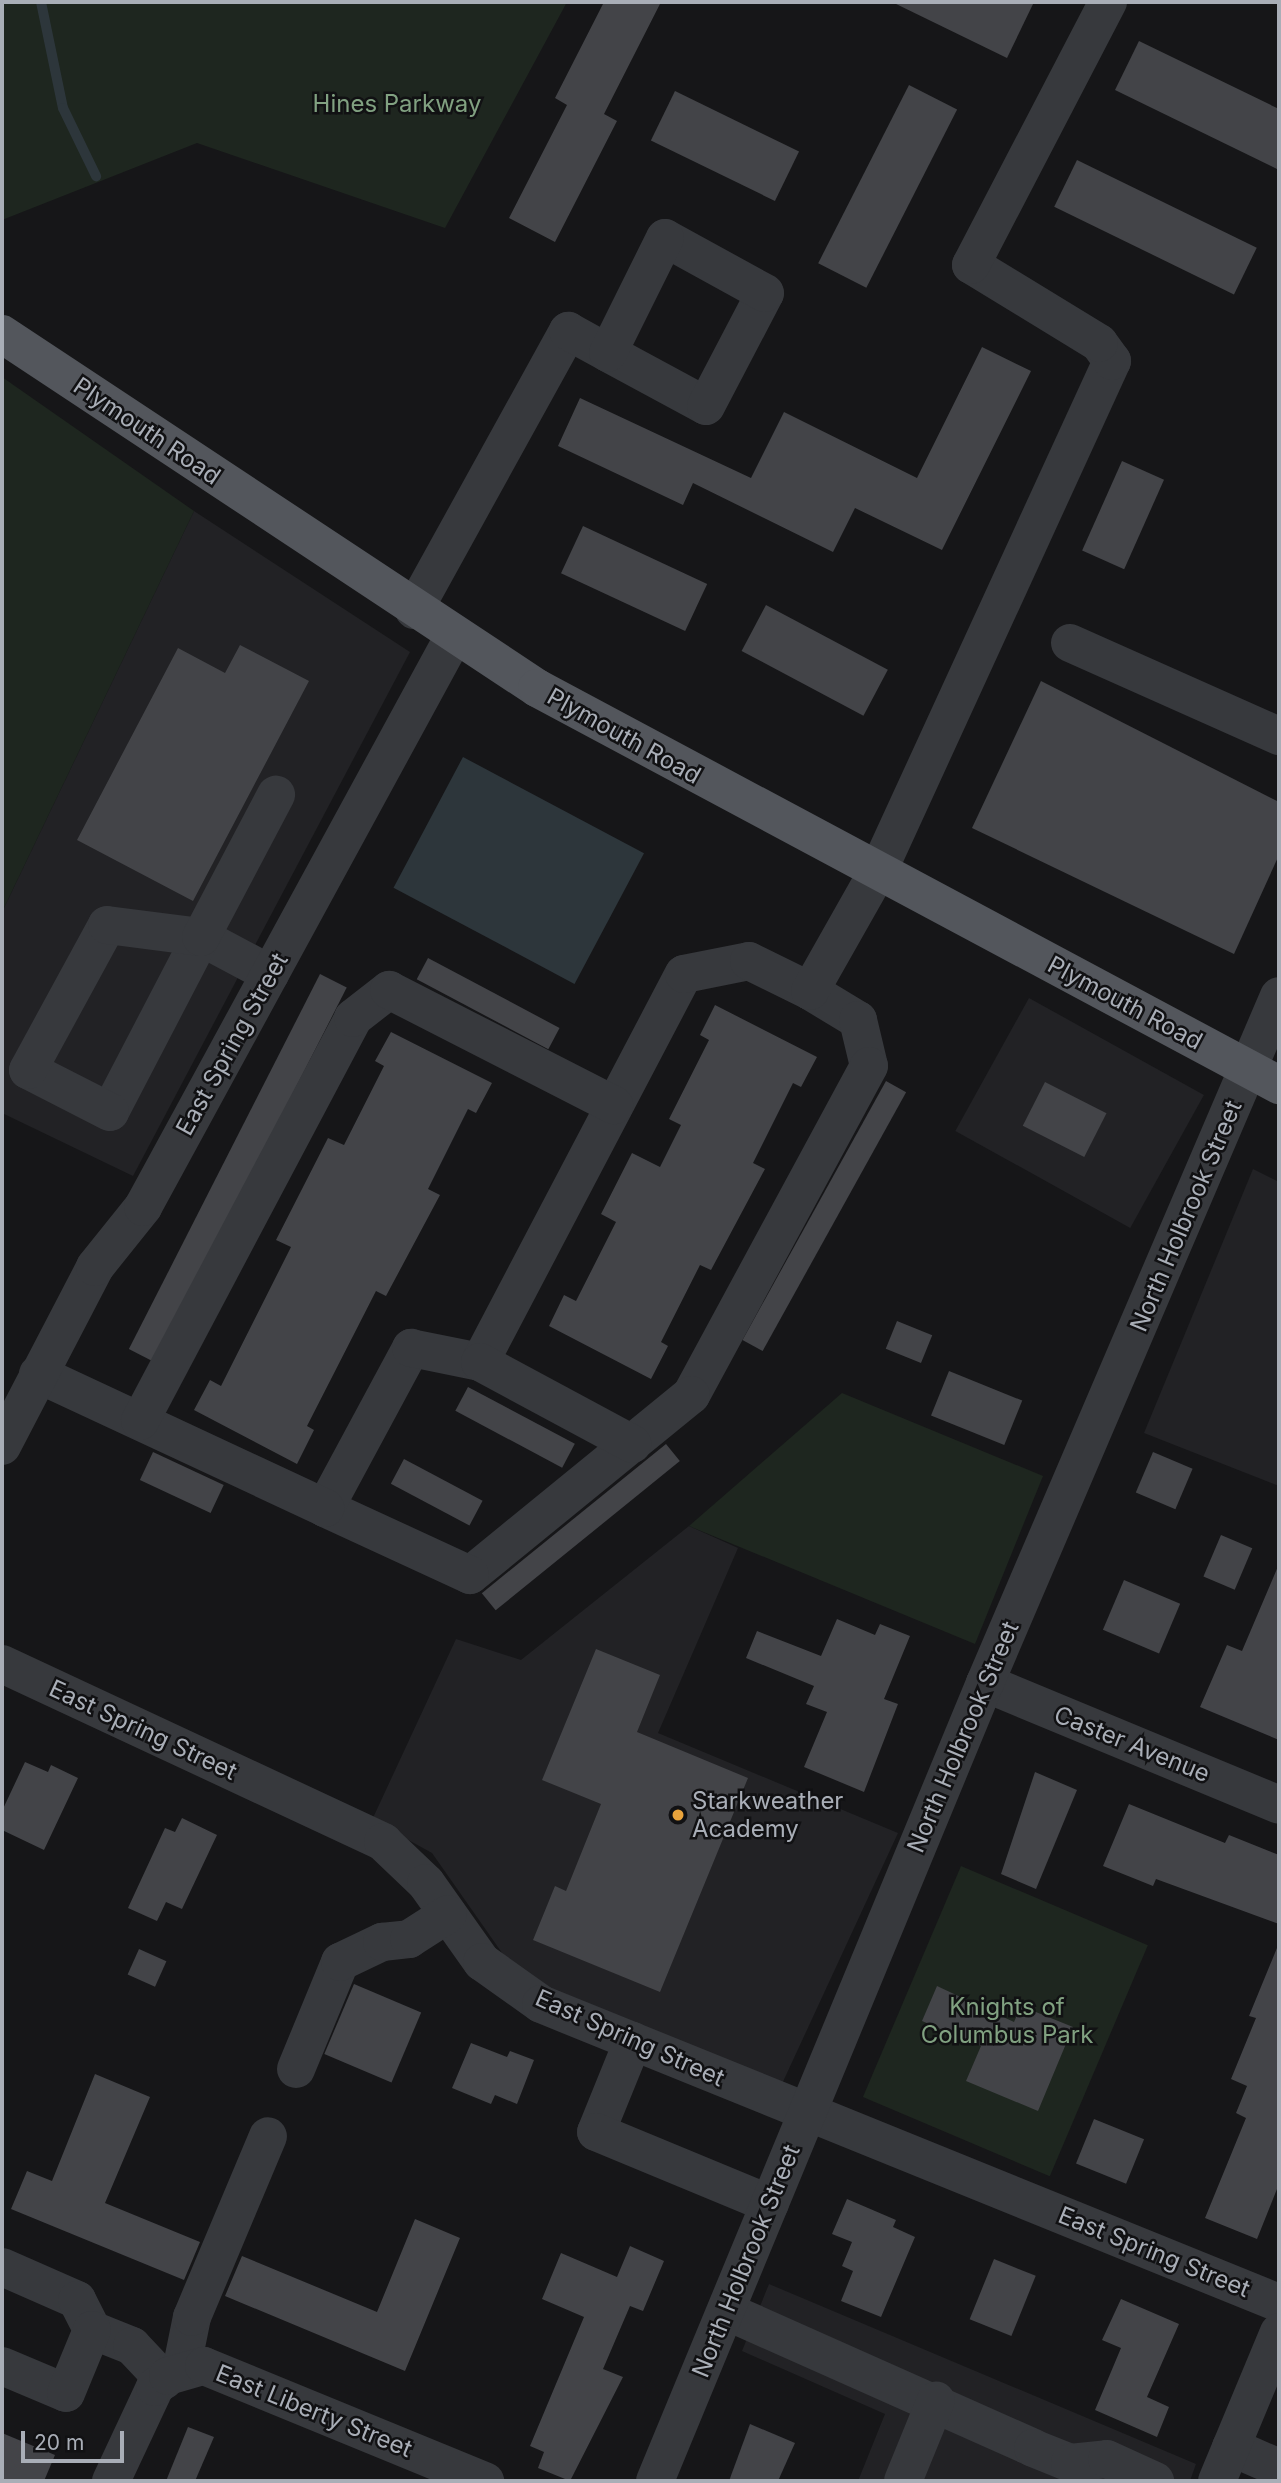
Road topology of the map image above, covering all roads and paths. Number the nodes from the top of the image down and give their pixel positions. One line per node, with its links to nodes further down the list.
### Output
1 (1108, 2): 9 (street)
2 (2, 334): 4 (main road, Plymouth Road)
3 (608, 353): 4 (street)
4 (414, 610): 5 (main road, Plymouth Road)
5 (454, 636): 9 (main road, Plymouth Road); 11 (street, East Spring Street)
6 (1070, 643): 7 (street)
7 (1279, 736)
8 (276, 795): 10 (street)
9 (878, 870): 12 (street); 14 (main road, Plymouth Road)
10 (201, 937): 10 (street); 11 (street)
11 (270, 974): 17 (street, East Spring Street)
12 (810, 991): 15 (street); 19 (street)
13 (1279, 996): 14 (street, North Holbrook Street)
14 (1264, 1078): 23 (street, North Holbrook Street)
15 (614, 1105): 16 (street); 18 (street)
16 (480, 1362): 19 (street); 21 (street)
17 (38, 1374): 18 (street); 20 (street, East Spring Street)
18 (140, 1421): 21 (street)
19 (632, 1444): 21 (street)
20 (2, 1446)
21 (326, 1508)
22 (2, 1664): 25 (street, East Spring Street)
23 (985, 1683): 24 (street, Caster Avenue); 28 (street, North Holbrook Street)
24 (1279, 1805)
25 (448, 1914): 26 (street, East Spring Street); 27 (street)
26 (633, 2041): 28 (street, East Spring Street); 30 (street)
27 (296, 2069)
28 (807, 2113): 30 (street, North Holbrook Street); 32 (street, East Spring Street)
29 (268, 2136): 37 (street)
30 (769, 2204): 33 (street, North Holbrook Street)
31 (2, 2267): 34 (street)
32 (1279, 2303)
33 (726, 2311): 38 (street); 43 (street, North Holbrook Street)
34 (92, 2330): 36 (street); 37 (street)
35 (1279, 2332): 39 (street)
36 (2, 2366)
37 (172, 2375): 41 (street); 42 (street, East Liberty Street)
38 (936, 2400): 44 (street); 45 (street)
39 (1224, 2464): 40 (street)
40 (1279, 2468)
41 (111, 2481)
42 (485, 2481)
43 (655, 2481)
44 (903, 2481)
45 (1156, 2481)

